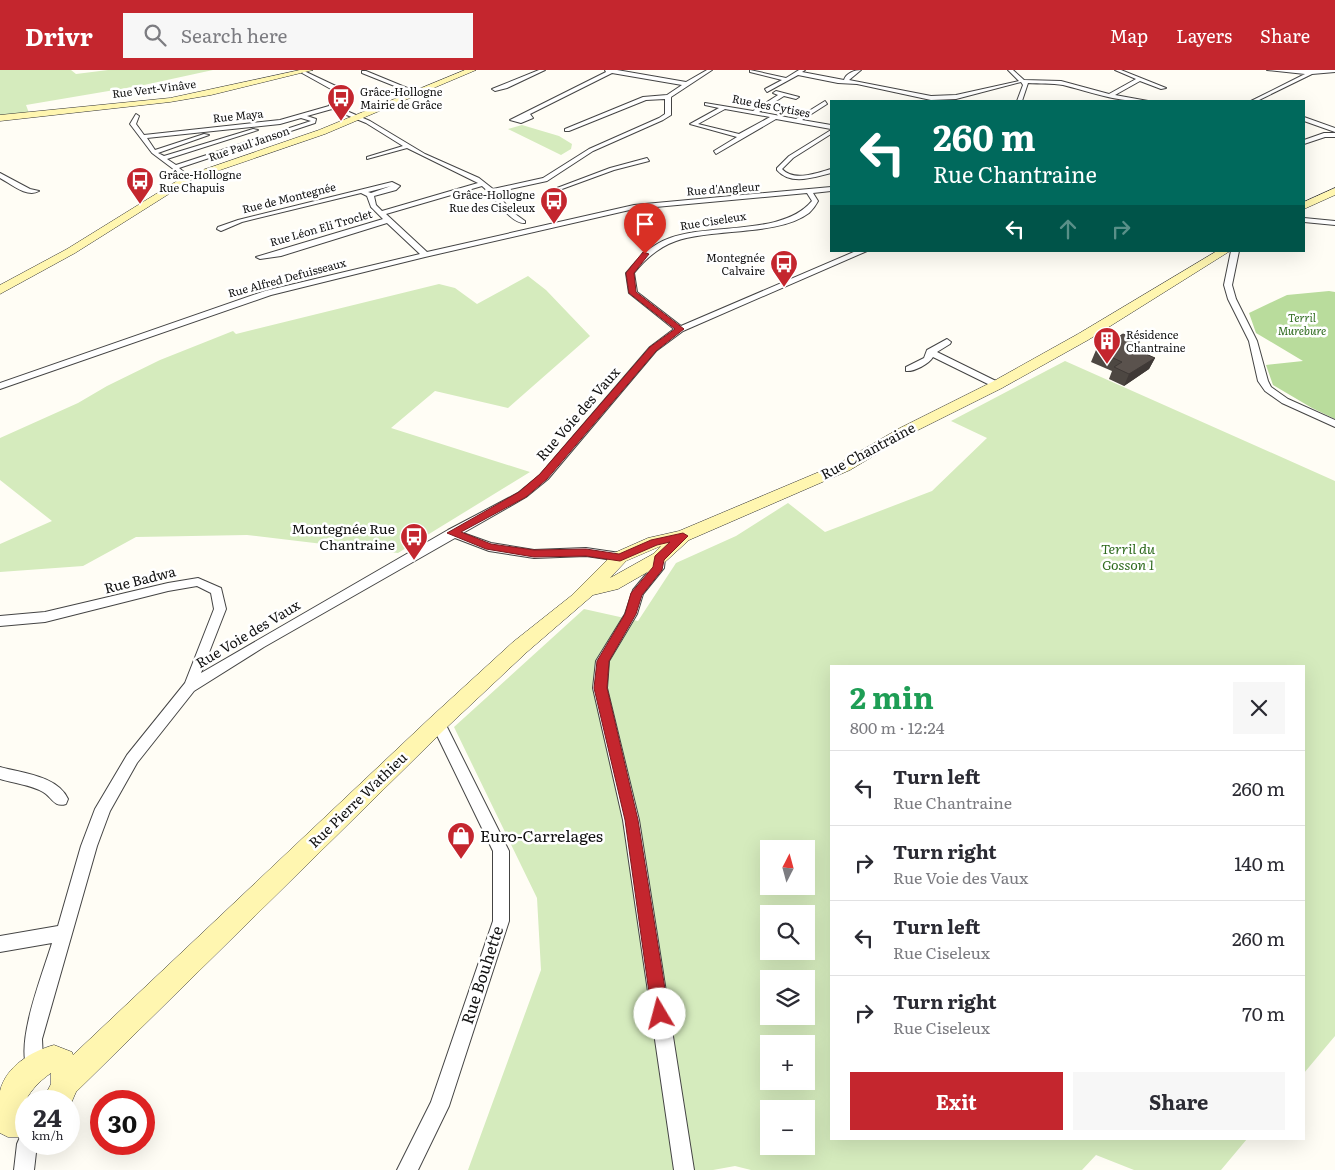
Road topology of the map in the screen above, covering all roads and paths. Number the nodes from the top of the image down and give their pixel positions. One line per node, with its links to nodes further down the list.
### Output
1 (472, 70): 23 (street, Rue Paul Janson)
2 (543, 70): 22 (street)
3 (600, 70): 10 (street)
4 (710, 70): 20 (street)
5 (859, 70): 18 (street)
6 (1010, 70): 19 (street)
7 (1117, 70): 17 (street)
8 (1269, 70): 15 (street)
9 (307, 71): 35 (street); 42 (street, Rue Vert-Vinâve)
10 (613, 71): 20 (street); 38 (street)
11 (1335, 71): 15 (street)
12 (364, 72): 23 (street)
13 (752, 72): 16 (street)
14 (801, 72): 16 (street); 18 (street)
15 (1311, 73): 31 (street)
16 (785, 79): 24 (street)
17 (1140, 79): 21 (street); 25 (street)
18 (846, 82): 19 (street)
19 (1023, 82): 25 (street); 28 (street)
20 (687, 84): 26 (street)
21 (1163, 88)
22 (495, 89)
23 (414, 92): 43 (street, Rue Paul Janson)
24 (782, 95): 27 (street); 37 (street)
25 (1109, 96): 29 (street); 30 (street)
26 (668, 97): 49 (street); 68 (street)
27 (796, 97)
28 (1018, 100)
29 (1097, 100)
30 (1138, 100)
31 (1255, 100)
32 (816, 101): 34 (street)
33 (707, 104): 36 (street, Rue des Cytises)
34 (828, 104): 45 (street)
35 (332, 106): 40 (street, Rue Maya); 43 (street)
36 (724, 107): 37 (street, Rue des Cytises); 53 (street)
37 (753, 113): 41 (street, Rue des Cytises)
38 (526, 114)
39 (136, 116): 55 (street)
40 (302, 116): 46 (street, Rue Maya); 64 (street)
41 (775, 117): 45 (street, Rue des Cytises); 53 (street)
42 (0, 118)
43 (354, 118): 58 (street); 67 (street, Rue Paul Janson)
44 (1305, 120): 50 (street)
45 (797, 121): 48 (street, Rue des Cytises)
46 (280, 122): 47 (street, Rue Maya); 62 (street)
47 (235, 127): 51 (street, Rue Maya); 59 (street)
48 (830, 127)
49 (567, 130)
50 (1335, 130)
51 (191, 131): 55 (street, Rue Maya); 57 (street)
52 (830, 133): 65 (street)
53 (744, 135): 60 (street)
54 (1335, 135): 56 (street)
55 (144, 137): 57 (street)
56 (1305, 142)
57 (148, 143): 59 (street)
58 (408, 146): 61 (street); 69 (street)
59 (154, 152): 62 (street)
60 (716, 152)
61 (369, 158)
62 (162, 159): 64 (street)
63 (647, 160): 70 (street)
64 (174, 168): 67 (street)
65 (830, 171)
66 (0, 175): 72 (street)
67 (188, 178): 92 (street, Rue Paul Janson)
68 (545, 180): 70 (street); 74 (street)
69 (482, 184): 74 (street); 80 (street)
70 (560, 188): 78 (street)
71 (830, 189): 76 (street, Rue d'Angleur)
72 (36, 191)
73 (362, 191): 77 (street); 77 (street, Rue de Montegnée); 86 (street, Rue de Montegnée)
74 (492, 191): 84 (street)
75 (1335, 191): 79 (street)
76 (810, 193): 81 (street, Rue d'Angleur); 93 (street, Rue Ciseleux)
77 (370, 195): 80 (street)
78 (566, 196)
79 (1305, 206)
80 (380, 214): 82 (street)
81 (586, 218): 90 (street, Rue Alfred Defuisseaux)
82 (388, 220): 90 (street); 91 (street, Rue Léon Eli Troclet)
83 (1305, 220): 85 (street)
84 (523, 222)
85 (1335, 223)
86 (222, 229)
87 (861, 252): 93 (street, Rue Voie des Vaux)
88 (1223, 252): 97 (street, Rue Chantraine)
89 (1235, 252): 99 (street)
90 (424, 255): 98 (street, Rue Alfred Defuisseaux)
91 (260, 257)
92 (0, 290)
93 (680, 329): 100 (street, Rue Voie des Vaux)
94 (947, 342): 95 (street)
95 (930, 352): 96 (street); 97 (street)
96 (909, 369)
97 (996, 385): 101 (street, Rue Chantraine)
98 (0, 386)
99 (1335, 424)
100 (452, 533): 102 (street); 108 (street, Rue Voie des Vaux)
101 (683, 536): 102 (street, Rue Chantraine); 103 (street, Rue Chantraine)
102 (620, 557): 104 (street); 105 (street, Rue Pierre Wathieu)
103 (659, 558): 104 (street, Rue Chantraine); 106 (street, Rue Chantraine)
104 (626, 576): 105 (street, Rue Chantraine); 106 (street)
105 (588, 590): 109 (street, Rue Pierre Wathieu)
106 (637, 593): 119 (street, Rue Chantraine)
107 (0, 621): 108 (street, Rue Badwa)
108 (191, 685): 112 (street)
109 (438, 723): 114 (street, Rue Pierre Wathieu); 118 (street, Rue Bouhette)
110 (0, 773): 111 (street)
111 (61, 799)
112 (63, 933): 113 (street); 114 (street)
113 (0, 944)
114 (52, 1076): 115 (street, Rue Pierre Wathieu)
115 (12, 1125)
116 (26, 1155): 117 (street)
117 (24, 1170)
118 (407, 1170)
119 (684, 1170)

